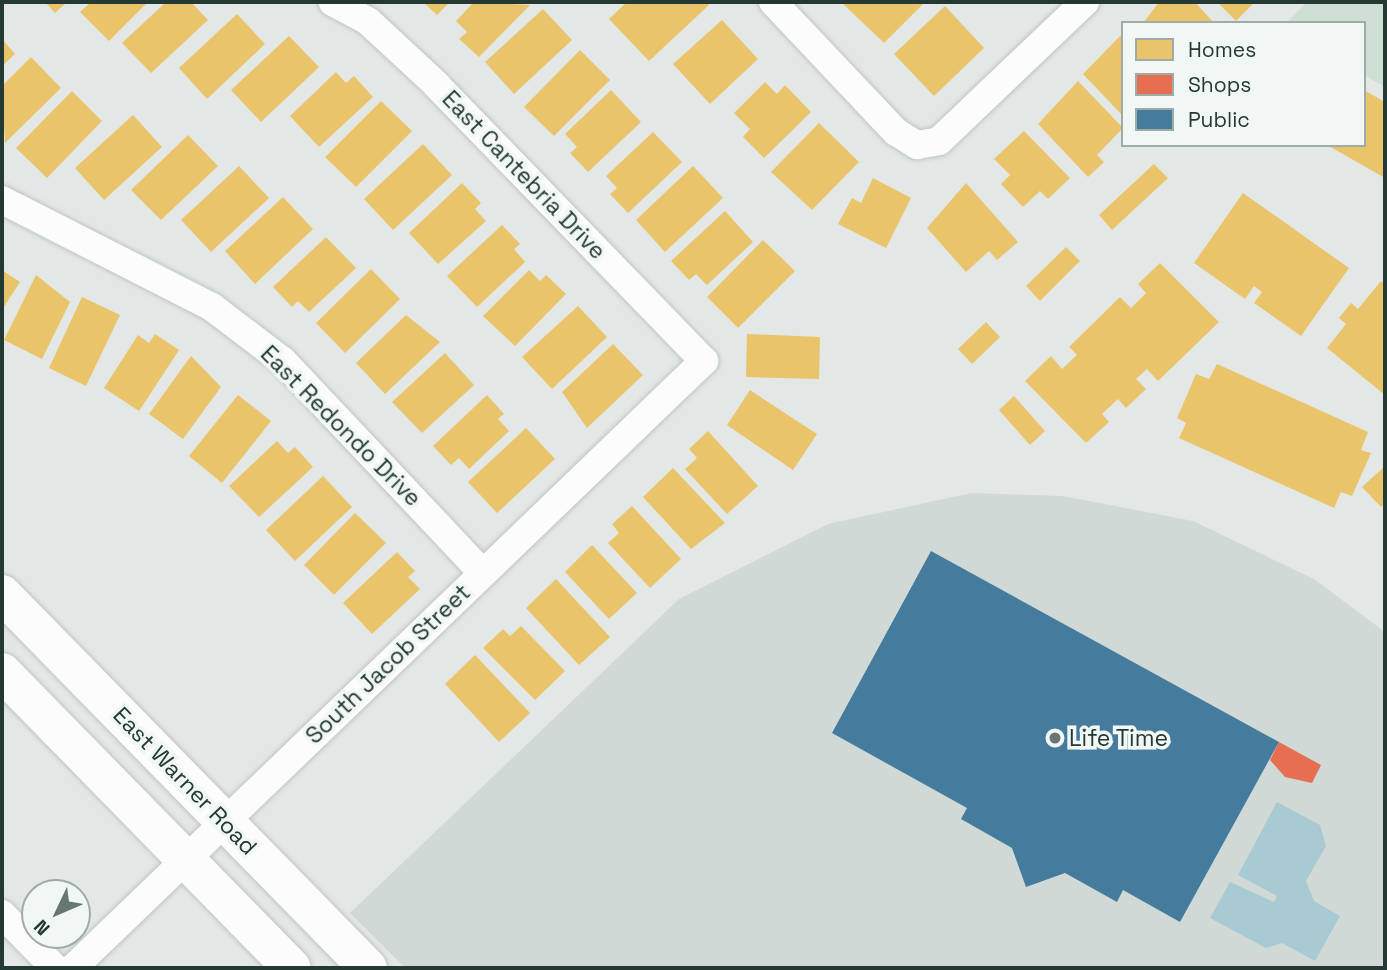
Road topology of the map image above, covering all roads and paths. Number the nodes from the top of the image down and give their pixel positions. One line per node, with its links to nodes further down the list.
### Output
1 (333, 2): 5 (street, East Cantebria Drive)
2 (773, 2): 3 (street)
3 (1085, 2)
4 (2, 200): 6 (street, East Redondo Drive)
5 (704, 361): 6 (street, South Jacob Street)
6 (482, 572): 9 (street, South Jacob Street)
7 (2, 594): 9 (main road, East Warner Road)
8 (2, 672): 10 (main road)
9 (225, 822): 10 (street, South Jacob Street); 15 (main road, East Warner Road)
10 (185, 860): 13 (street, South Jacob Street); 14 (main road)
11 (2, 914): 12 (street)
12 (55, 968)
13 (73, 968)
14 (292, 968)
15 (368, 968)

